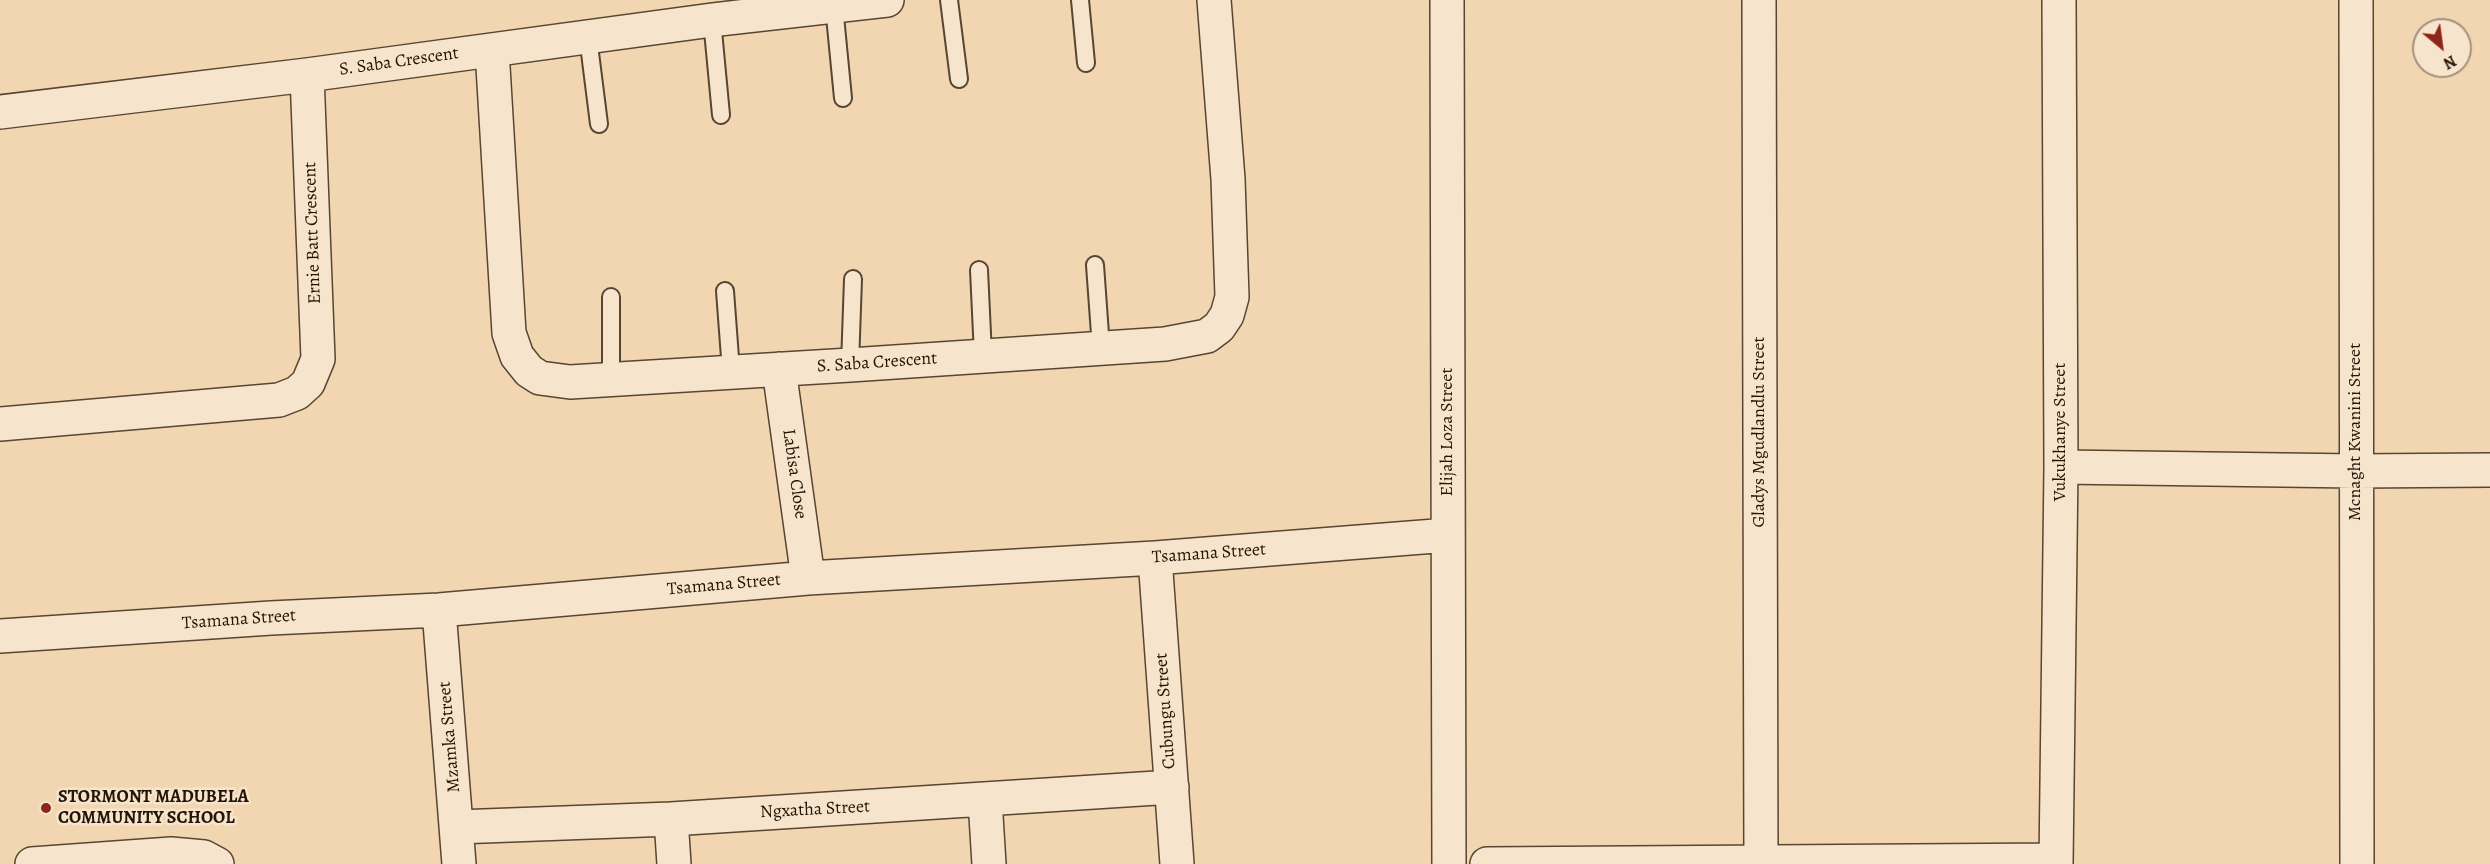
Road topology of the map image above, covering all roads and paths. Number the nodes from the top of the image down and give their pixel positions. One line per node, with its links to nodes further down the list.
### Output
1 (887, 0): 9 (street, S. Saba Crescent)
2 (949, 0): 15 (lane)
3 (1080, 0): 13 (lane)
4 (1214, 0): 25 (street, S. Saba Crescent)
5 (1447, 0): 35 (street, Elijah Loza Street)
6 (1760, 0): 44 (street, Gladys Mgudlandlu Street)
7 (2059, 0): 32 (street, Vukukhanye Street)
8 (2356, 0): 34 (street, Mcnaght Kwanini Street)
9 (834, 6): 10 (street, S. Saba Crescent); 16 (lane)
10 (712, 20): 11 (street, S. Saba Crescent); 18 (lane)
11 (588, 37): 12 (street, S. Saba Crescent); 19 (lane)
12 (492, 50): 14 (street, S. Saba Crescent); 30 (street, S. Saba Crescent)
13 (1086, 63)
14 (307, 75): 17 (street); 31 (street, Ernie Batt Crescent)
15 (959, 79)
16 (843, 98)
17 (0, 112)
18 (721, 115)
19 (598, 124)
20 (1095, 265): 25 (lane)
21 (979, 270): 26 (lane)
22 (853, 279): 27 (lane)
23 (725, 291): 29 (lane)
24 (611, 297): 30 (lane)
25 (1101, 348): 26 (street, S. Saba Crescent)
26 (983, 355): 27 (street, S. Saba Crescent)
27 (850, 365): 28 (street, S. Saba Crescent)
28 (779, 369): 29 (street, S. Saba Crescent); 37 (street, Labisa Close)
29 (731, 371): 30 (street, S. Saba Crescent)
30 (611, 380)
31 (0, 424)
32 (2061, 467): 34 (street); 45 (street, Vukukhanye Street)
33 (2490, 470): 34 (street)
34 (2356, 471): 54 (street, Mcnaght Kwanini Street)
35 (1448, 535): 36 (street, Tsamana Street); 52 (street, Elijah Loza Street)
36 (1155, 558): 37 (street, Tsamana Street); 40 (street, Cubungu Street)
37 (808, 578): 38 (street, Tsamana Street)
38 (439, 610): 39 (street, Tsamana Street); 43 (street, Mzamka Street)
39 (0, 636)
40 (1172, 787): 41 (street, Ngxatha Street); 51 (street, Cubungu Street)
41 (985, 800): 42 (street, Ngxatha Street); 50 (street)
42 (671, 819): 43 (street, Ngxatha Street); 49 (street)
43 (458, 827): 48 (street, Mzamka Street)
44 (1761, 862): 45 (street); 53 (street)
45 (2056, 862)
46 (50, 863): 47 (street)
47 (217, 864)
48 (459, 864)
49 (674, 864)
50 (989, 864)
51 (1177, 864)
52 (1449, 864)
53 (1486, 864)
54 (2357, 864)

